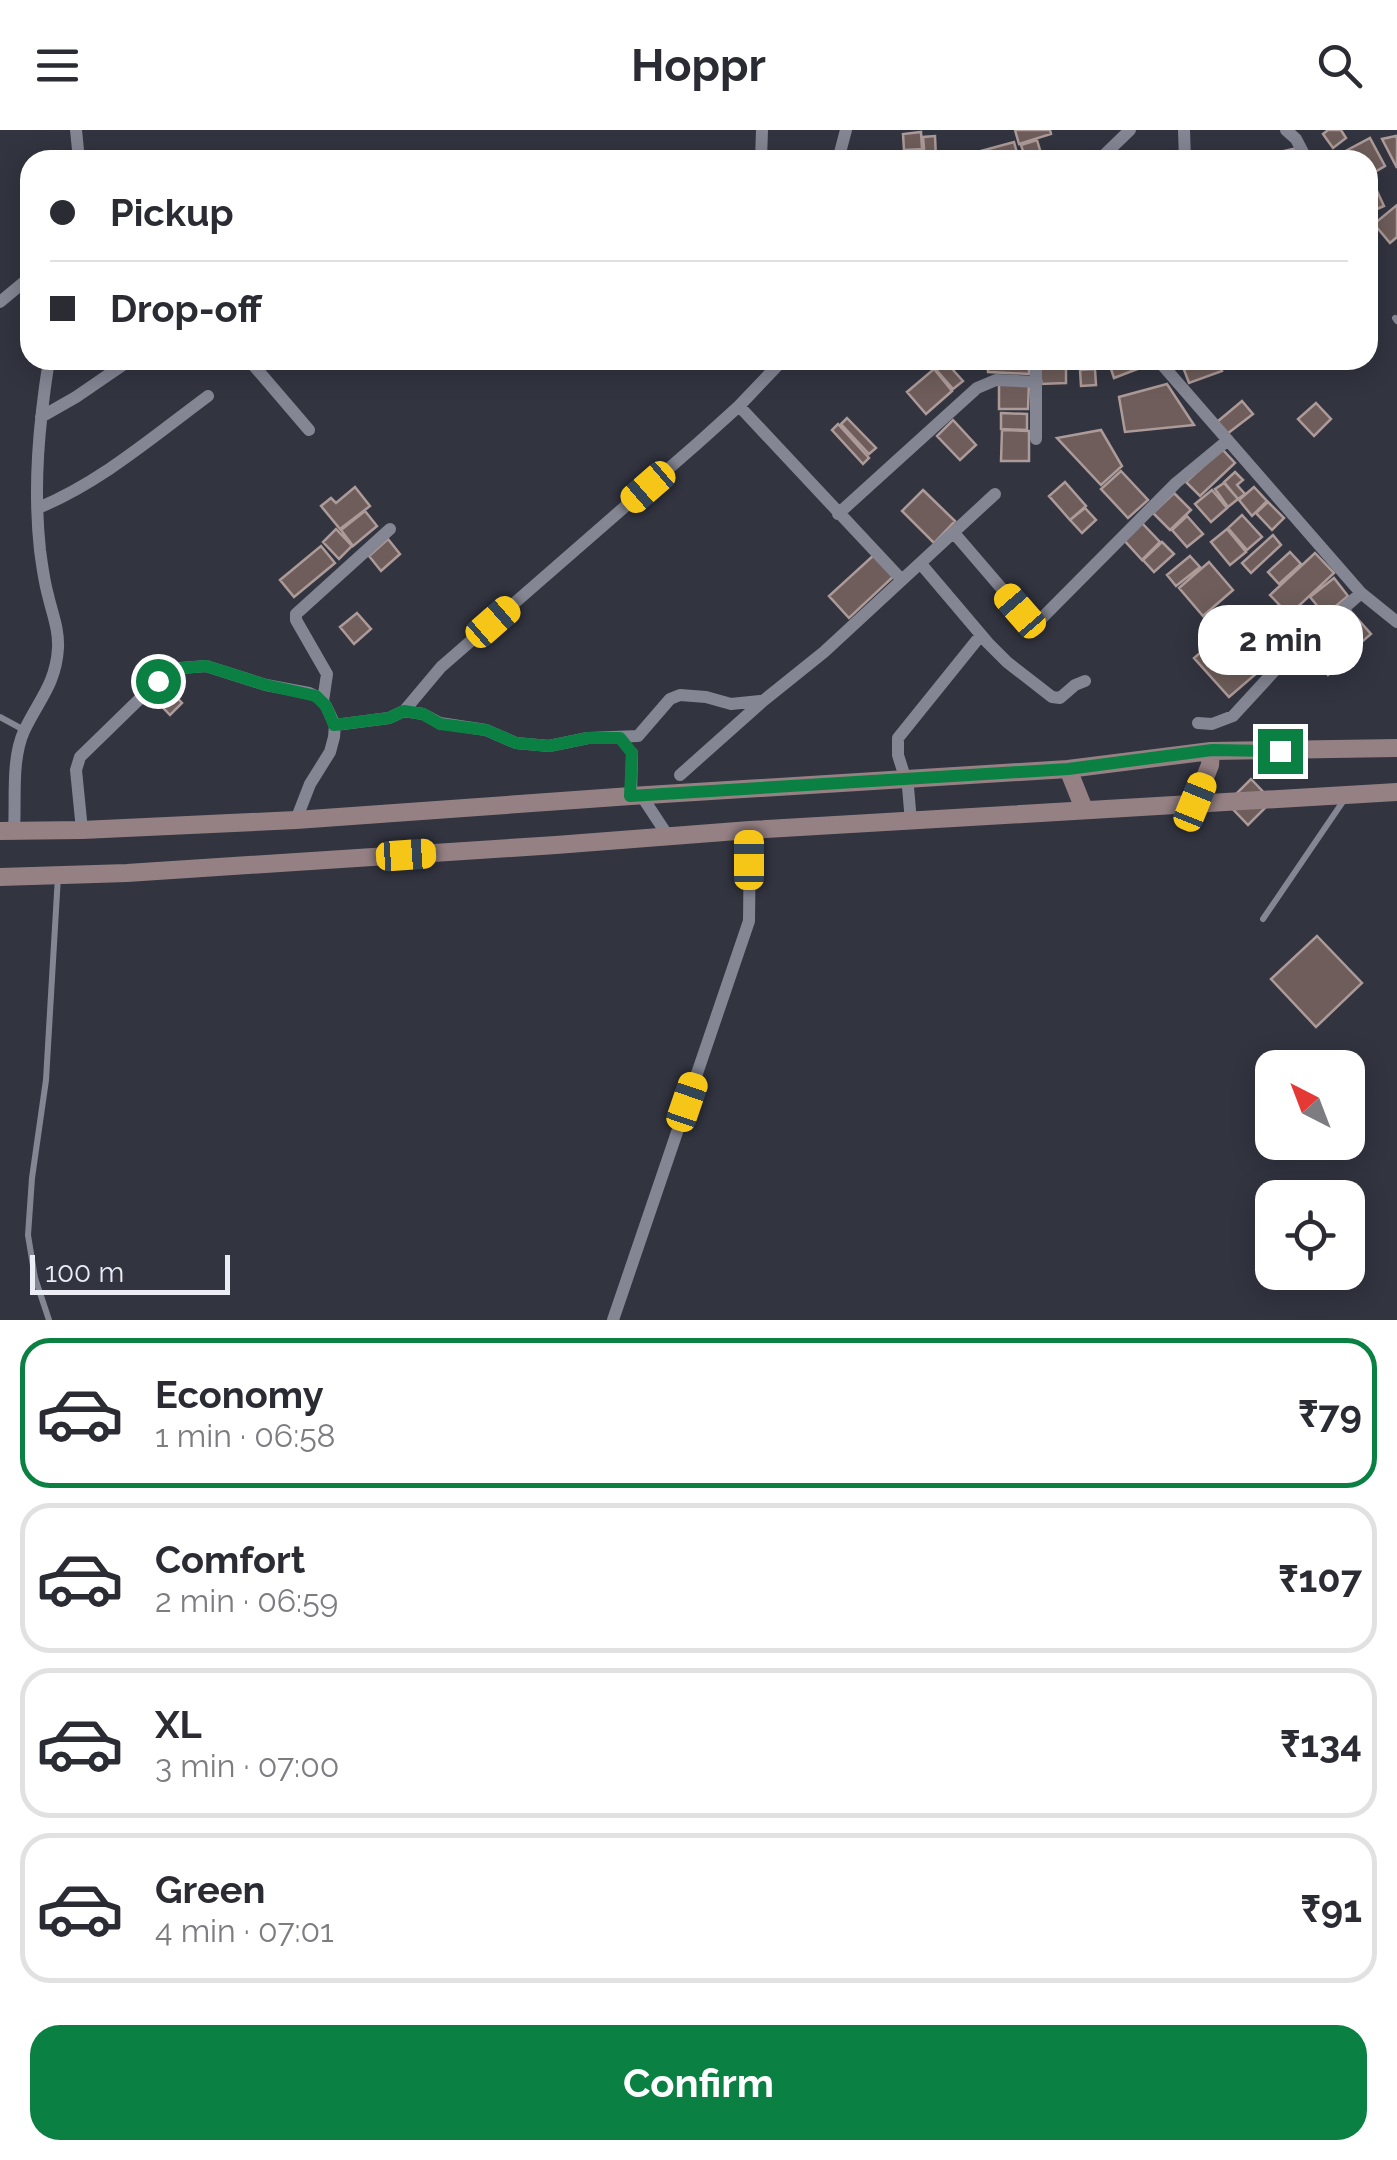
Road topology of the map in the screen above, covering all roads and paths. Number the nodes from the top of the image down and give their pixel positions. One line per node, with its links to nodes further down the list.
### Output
1 (1130, 130): 3 (street)
2 (1286, 130): 4 (street)
3 (1109, 150)
4 (1302, 150)
5 (20, 285): 6 (street)
6 (0, 302)
7 (48, 370): 16 (street)
8 (115, 370): 16 (street)
9 (257, 370): 17 (street)
10 (773, 370): 15 (street)
11 (1036, 370): 13 (street)
12 (1167, 370): 19 (street)
13 (1036, 382): 18 (street); 22 (street)
14 (208, 396): 21 (street)
15 (739, 406): 22 (street); 33 (street)
16 (41, 417): 21 (street)
17 (308, 430)
18 (1036, 438)
19 (1228, 440): 24 (street); 27 (street)
20 (995, 494): 24 (street)
21 (38, 508): 37 (street)
22 (838, 514): 26 (street)
23 (390, 528): 31 (street)
24 (954, 534): 25 (street)
25 (921, 564): 26 (street); 29 (street)
26 (902, 580): 32 (street)
27 (1362, 593): 28 (street); 35 (street)
28 (1397, 622)
29 (980, 636): 30 (street); 45 (street)
30 (1085, 681)
31 (323, 700): 36 (street); 54 (street)
32 (763, 701): 38 (street); 44 (street)
33 (404, 711): 36 (street); 39 (street)
34 (1, 716): 37 (lane)
35 (1198, 724)
36 (334, 725): 51 (street)
37 (24, 730): 53 (street)
38 (638, 736): 39 (street); 42 (street)
39 (620, 738): 42 (street)
40 (1397, 748): 41 (street)
41 (1212, 750): 43 (street); 49 (street)
42 (632, 753): 48 (street)
43 (1068, 769): 45 (street); 50 (street)
44 (680, 774)
45 (907, 780): 48 (street); 52 (street)
46 (1397, 792): 47 (street)
47 (1347, 794): 49 (street); 59 (lane)
48 (636, 795): 51 (street); 56 (street)
49 (1195, 802): 50 (street)
50 (1084, 808): 52 (street)
51 (296, 820): 54 (street)
52 (911, 822): 55 (street)
53 (7, 830): 54 (street)
54 (82, 830)
55 (750, 830): 56 (street); 61 (street)
56 (668, 836): 57 (street)
57 (58, 874): 58 (street); 60 (lane)
58 (0, 877)
59 (1264, 919)
60 (49, 1320)
61 (613, 1320)

